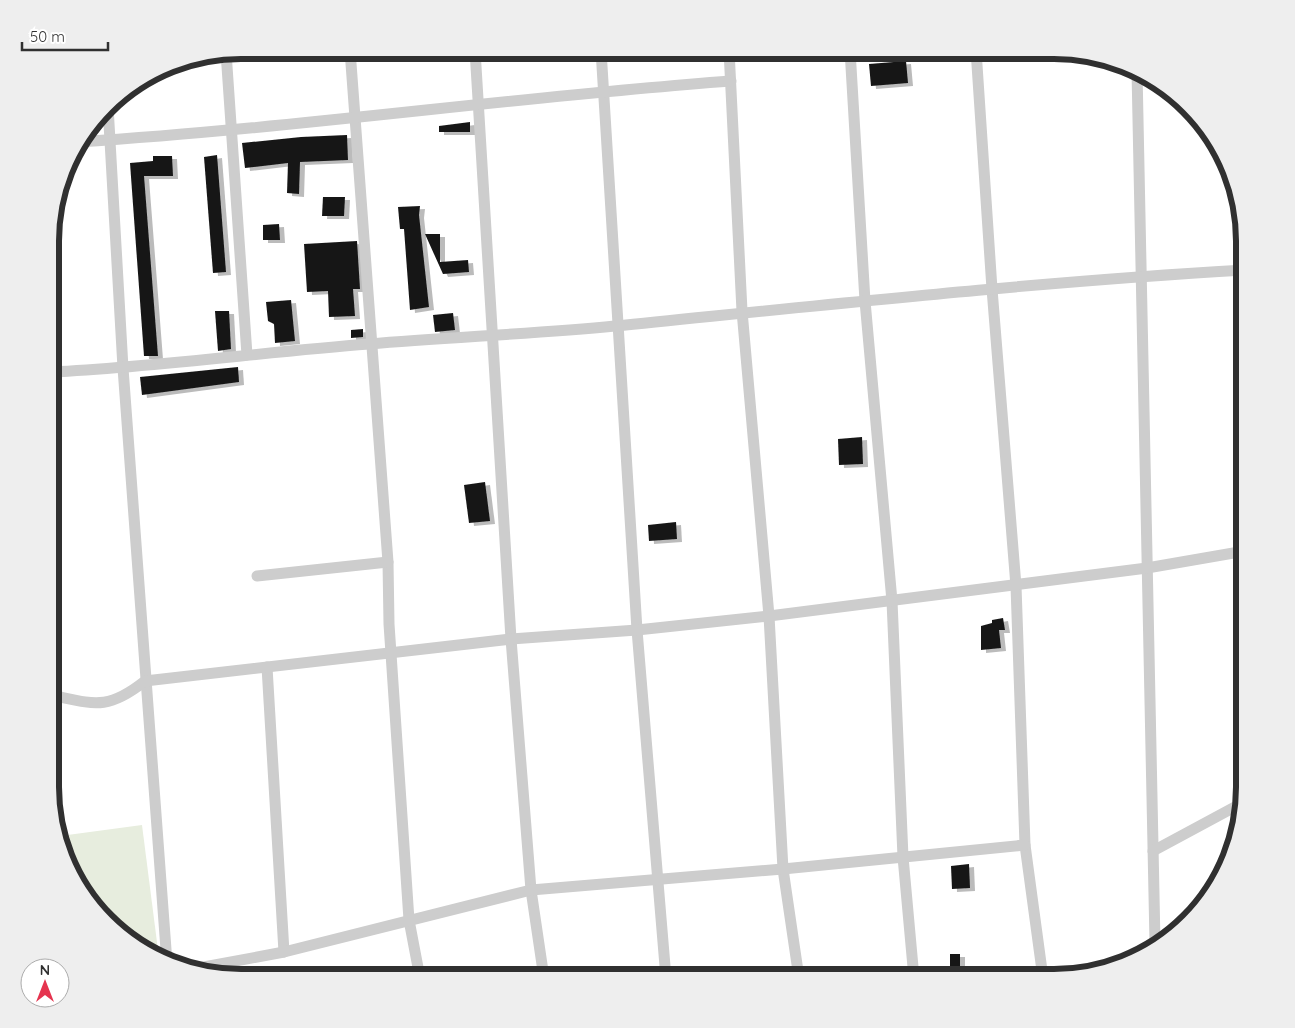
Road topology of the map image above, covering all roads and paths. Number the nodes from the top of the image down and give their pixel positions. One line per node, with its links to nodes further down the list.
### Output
1 (227, 59): 14 (street)
2 (351, 59): 13 (street)
3 (476, 59): 11 (street)
4 (602, 59): 10 (street)
5 (730, 59): 9 (street)
6 (851, 59): 20 (street)
7 (977, 59): 19 (street)
8 (1137, 79): 18 (street)
9 (732, 81): 10 (street); 21 (street)
10 (604, 90): 11 (street); 22 (street)
11 (480, 104): 13 (street); 23 (street)
12 (109, 116): 15 (street)
13 (354, 118): 14 (street); 24 (street)
14 (232, 131): 15 (street); 25 (street)
15 (111, 140): 16 (street); 26 (street)
16 (88, 141)
17 (1236, 271): 18 (street)
18 (1140, 276): 19 (street); 30 (street)
19 (992, 289): 20 (street); 32 (street)
20 (865, 301): 21 (street); 33 (street)
21 (742, 312): 22 (street); 34 (street)
22 (617, 325): 23 (street); 35 (street)
23 (494, 336): 24 (street); 36 (street)
24 (371, 344): 25 (street); 29 (street)
25 (247, 355): 26 (street)
26 (123, 368): 27 (street); 39 (street)
27 (59, 372)
28 (1236, 553): 30 (street)
29 (388, 562): 31 (street); 37 (street)
30 (1147, 568): 32 (street); 43 (street)
31 (256, 576)
32 (1016, 586): 33 (street); 42 (street)
33 (892, 601): 34 (street); 44 (street)
34 (768, 616): 35 (street); 45 (street)
35 (637, 630): 36 (street); 46 (street)
36 (511, 639): 37 (street); 47 (street)
37 (391, 652): 38 (street); 48 (street)
38 (267, 667): 39 (street); 50 (street)
39 (145, 681): 40 (street); 51 (street)
40 (59, 697)
41 (1235, 807): 43 (street)
42 (1025, 845): 44 (street); 58 (street)
43 (1153, 851): 49 (street)
44 (903, 857): 45 (street); 57 (street)
45 (783, 869): 46 (street); 56 (street)
46 (656, 880): 47 (street); 55 (street)
47 (531, 890): 48 (street); 54 (street)
48 (410, 920): 50 (street); 53 (street)
49 (1155, 939)
50 (284, 952): 52 (street)
51 (166, 953)
52 (207, 966)
53 (418, 969)
54 (543, 969)
55 (665, 969)
56 (798, 969)
57 (913, 969)
58 (1042, 969)

